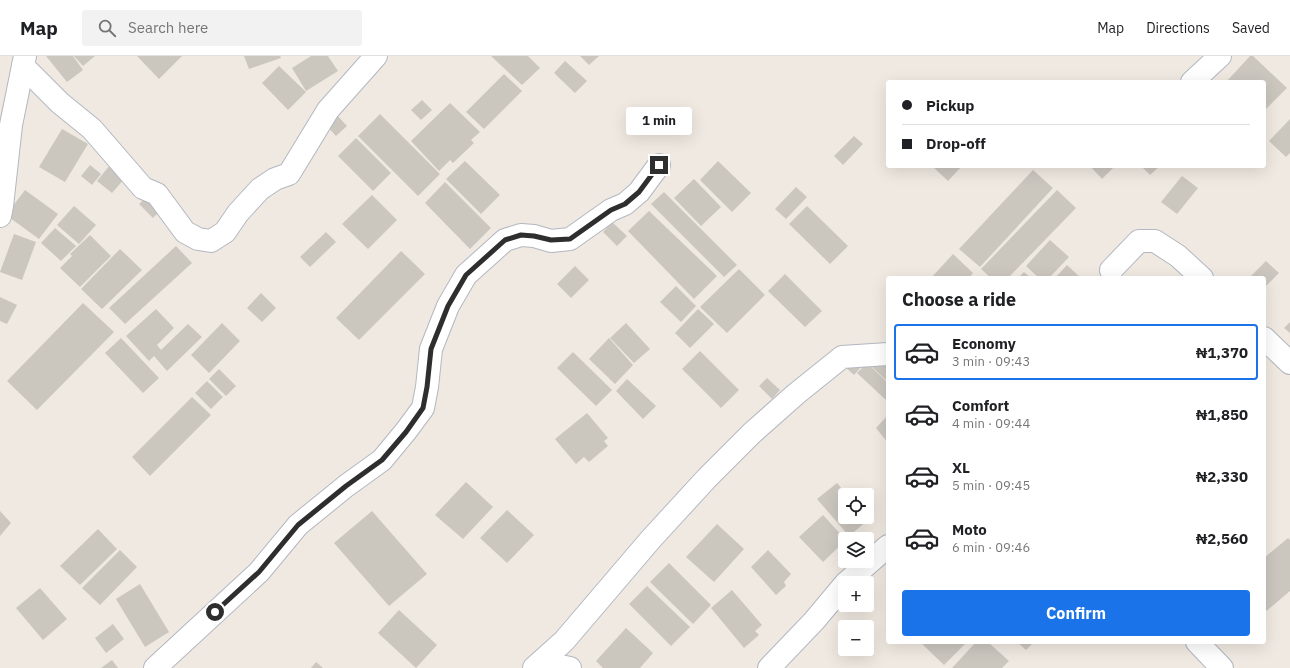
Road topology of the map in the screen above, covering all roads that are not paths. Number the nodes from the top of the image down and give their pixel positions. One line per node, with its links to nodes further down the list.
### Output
1 (376, 56): 3 (street)
2 (1220, 56): 4 (street)
3 (24, 61): 6 (street)
4 (1194, 80)
5 (659, 165): 17 (street)
6 (0, 216)
7 (1111, 270): 8 (street)
8 (1200, 276)
9 (1266, 340): 11 (street)
10 (886, 354): 16 (street)
11 (1290, 364)
12 (886, 548): 13 (street)
13 (853, 576)
14 (838, 592): 19 (street)
15 (1199, 644): 20 (street)
16 (538, 665): 18 (street)
17 (155, 668)
18 (570, 668)
19 (769, 668)
20 (1222, 668)

